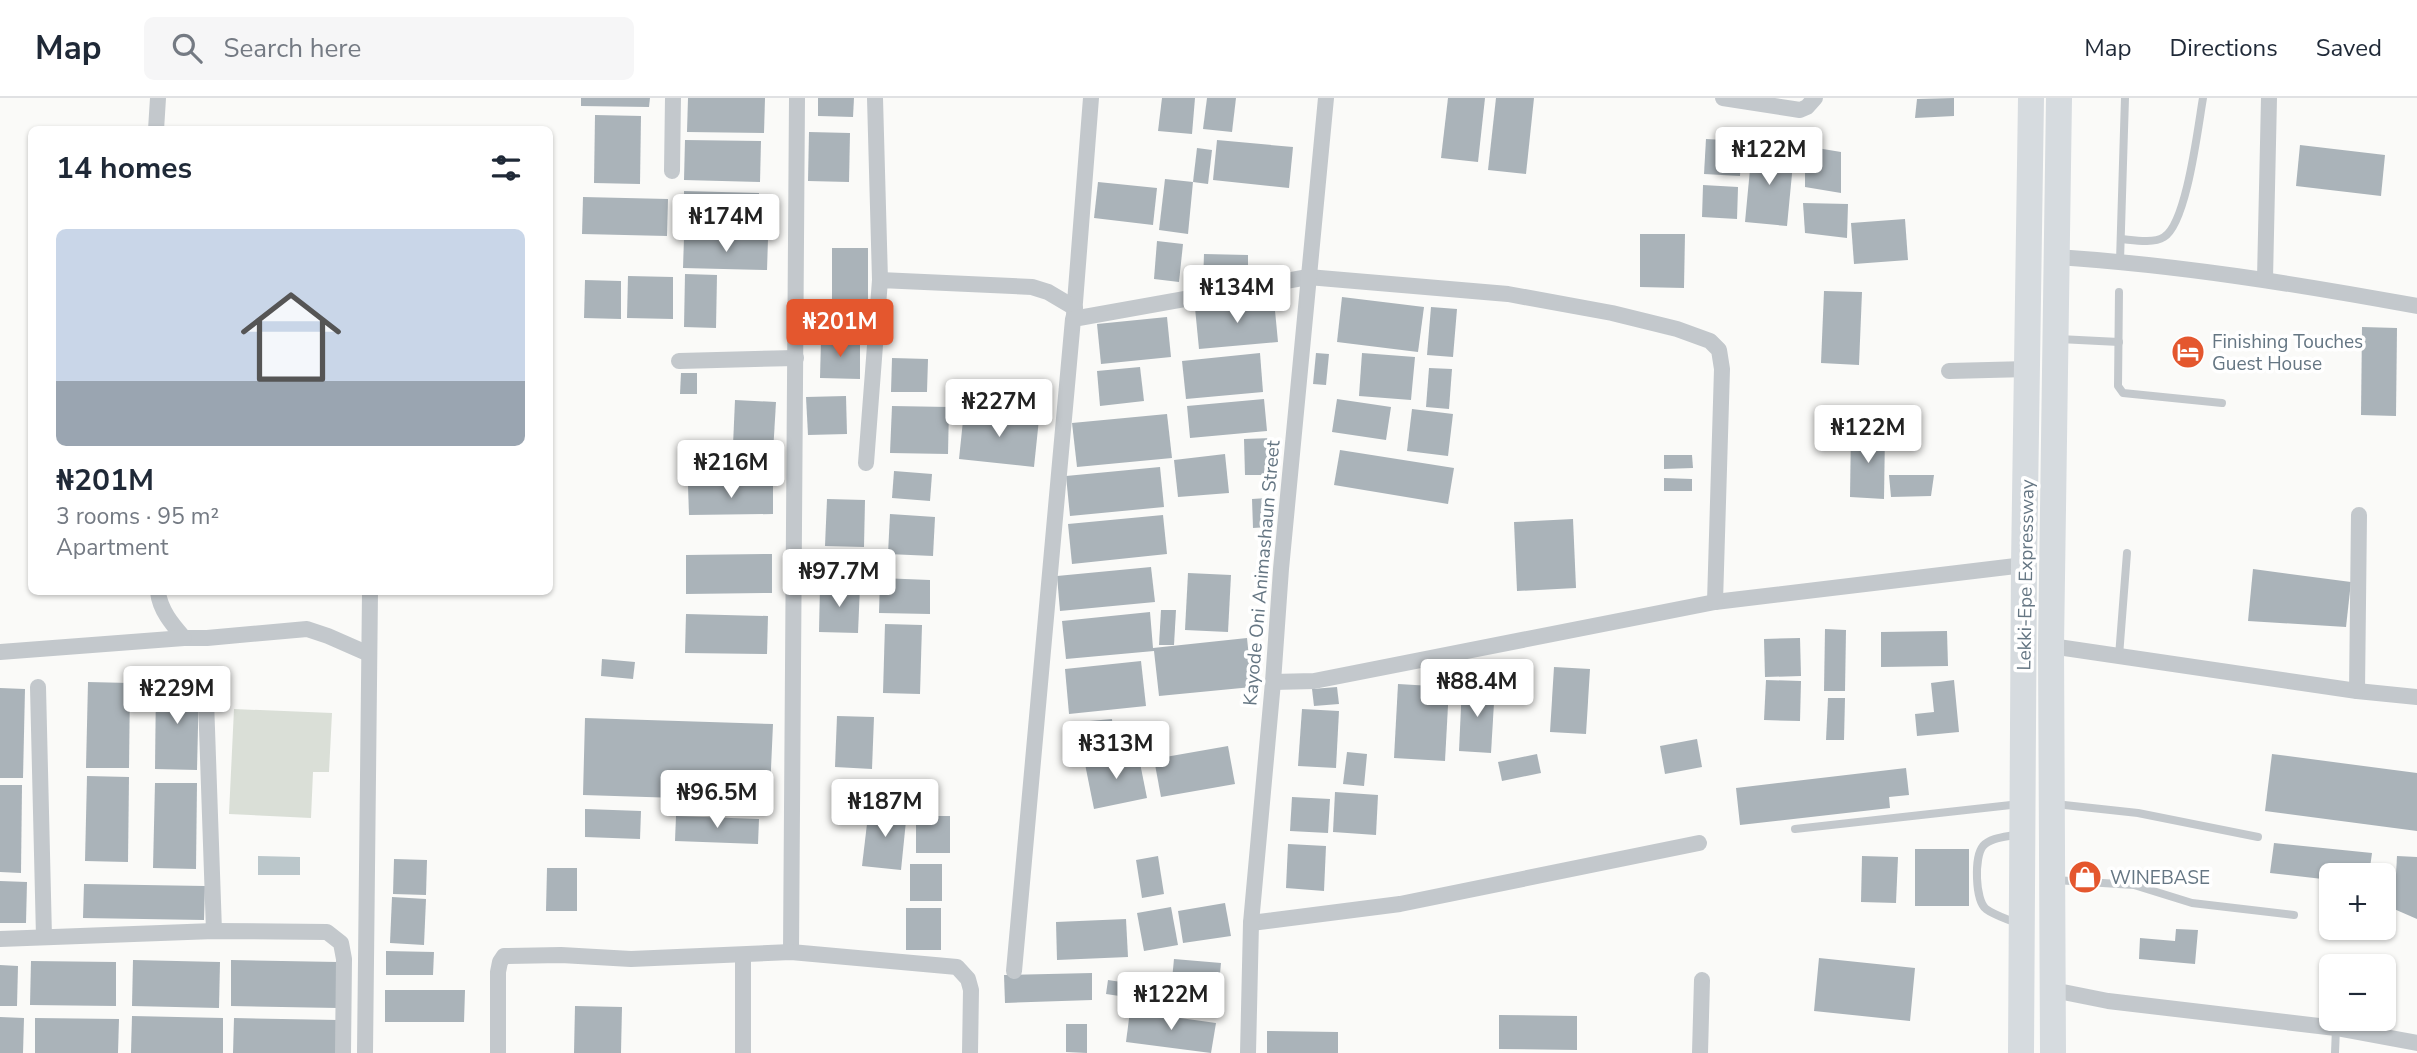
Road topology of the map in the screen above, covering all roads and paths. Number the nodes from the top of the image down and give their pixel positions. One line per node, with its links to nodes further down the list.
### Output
1 (158, 98): 14 (street)
2 (673, 98): 15 (street)
3 (797, 98): 27 (street)
4 (875, 98): 21 (street)
5 (1091, 98): 24 (street)
6 (1326, 98): 19 (street, Kayode Oni Animashaun Street)
7 (1723, 98): 8 (street)
8 (1815, 98)
9 (2031, 98): 29 (highway, Lekki-Epe Expressway)
10 (2059, 98): 17 (highway, Lekki-Epe Expressway)
11 (2125, 98): 16 (lane)
12 (2203, 98): 16 (lane)
13 (2269, 98): 20 (street)
14 (156, 126)
15 (672, 171)
16 (2121, 239): 18 (lane)
17 (2057, 257): 18 (street); 25 (highway, Lekki-Epe Expressway)
18 (2120, 261): 20 (street)
19 (1308, 277): 24 (street); 38 (street); 44 (street, Kayode Oni Animashaun Street)
20 (2265, 279): 23 (street)
21 (880, 281): 24 (street); 32 (street)
22 (2119, 292): 26 (lane)
23 (2417, 306)
24 (1074, 314): 64 (street)
25 (2056, 339): 26 (lane); 40 (highway, Lekki-Epe Expressway)
26 (2119, 342): 31 (lane)
27 (796, 358): 28 (street); 62 (street)
28 (679, 360)
29 (2028, 369): 30 (street); 35 (highway, Lekki-Epe Expressway)
30 (1949, 371)
31 (2222, 403)
32 (866, 463)
33 (2359, 515): 46 (street)
34 (2127, 553): 43 (lane)
35 (2024, 565): 38 (street); 50 (highway, Lekki-Epe Expressway)
36 (158, 595): 39 (street)
37 (370, 595): 42 (street)
38 (1715, 601): 44 (street)
39 (184, 638): 41 (street); 42 (street)
40 (2052, 646): 43 (street); 49 (highway, Lekki-Epe Expressway)
41 (0, 652)
42 (369, 654): 72 (street)
43 (2119, 656): 46 (street)
44 (1273, 682): 57 (street, Kayode Oni Animashaun Street)
45 (38, 687): 60 (street)
46 (2357, 691): 47 (street)
47 (2417, 697)
48 (206, 700): 59 (street)
49 (2052, 803): 53 (lane); 55 (highway, Lekki-Epe Expressway)
50 (2023, 804): 51 (lane); 52 (highway, Lekki-Epe Expressway)
51 (1795, 829)
52 (2023, 834): 58 (highway, Lekki-Epe Expressway); 58 (lane)
53 (2258, 837)
54 (1699, 844): 57 (street)
55 (2053, 880): 56 (lane); 66 (highway, Lekki-Epe Expressway)
56 (2294, 915)
57 (1251, 923): 76 (street, Kayode Oni Animashaun Street)
58 (2022, 925): 78 (highway, Lekki-Epe Expressway)
59 (214, 931): 60 (street); 71 (street)
60 (44, 937): 61 (street)
61 (0, 939)
62 (791, 953): 63 (street); 75 (street)
63 (743, 955): 73 (street); 74 (street)
64 (1014, 971)
65 (1702, 981): 77 (street)
66 (2053, 990): 67 (street); 79 (highway, Lekki-Epe Expressway)
67 (2319, 1026)
68 (2336, 1031): 80 (lane)
69 (2352, 1031): 70 (street)
70 (2417, 1043)
71 (343, 1053)
72 (365, 1053)
73 (498, 1053)
74 (743, 1053)
75 (970, 1053)
76 (1248, 1053)
77 (1700, 1053)
78 (2021, 1053)
79 (2053, 1053)
80 (2334, 1053)

